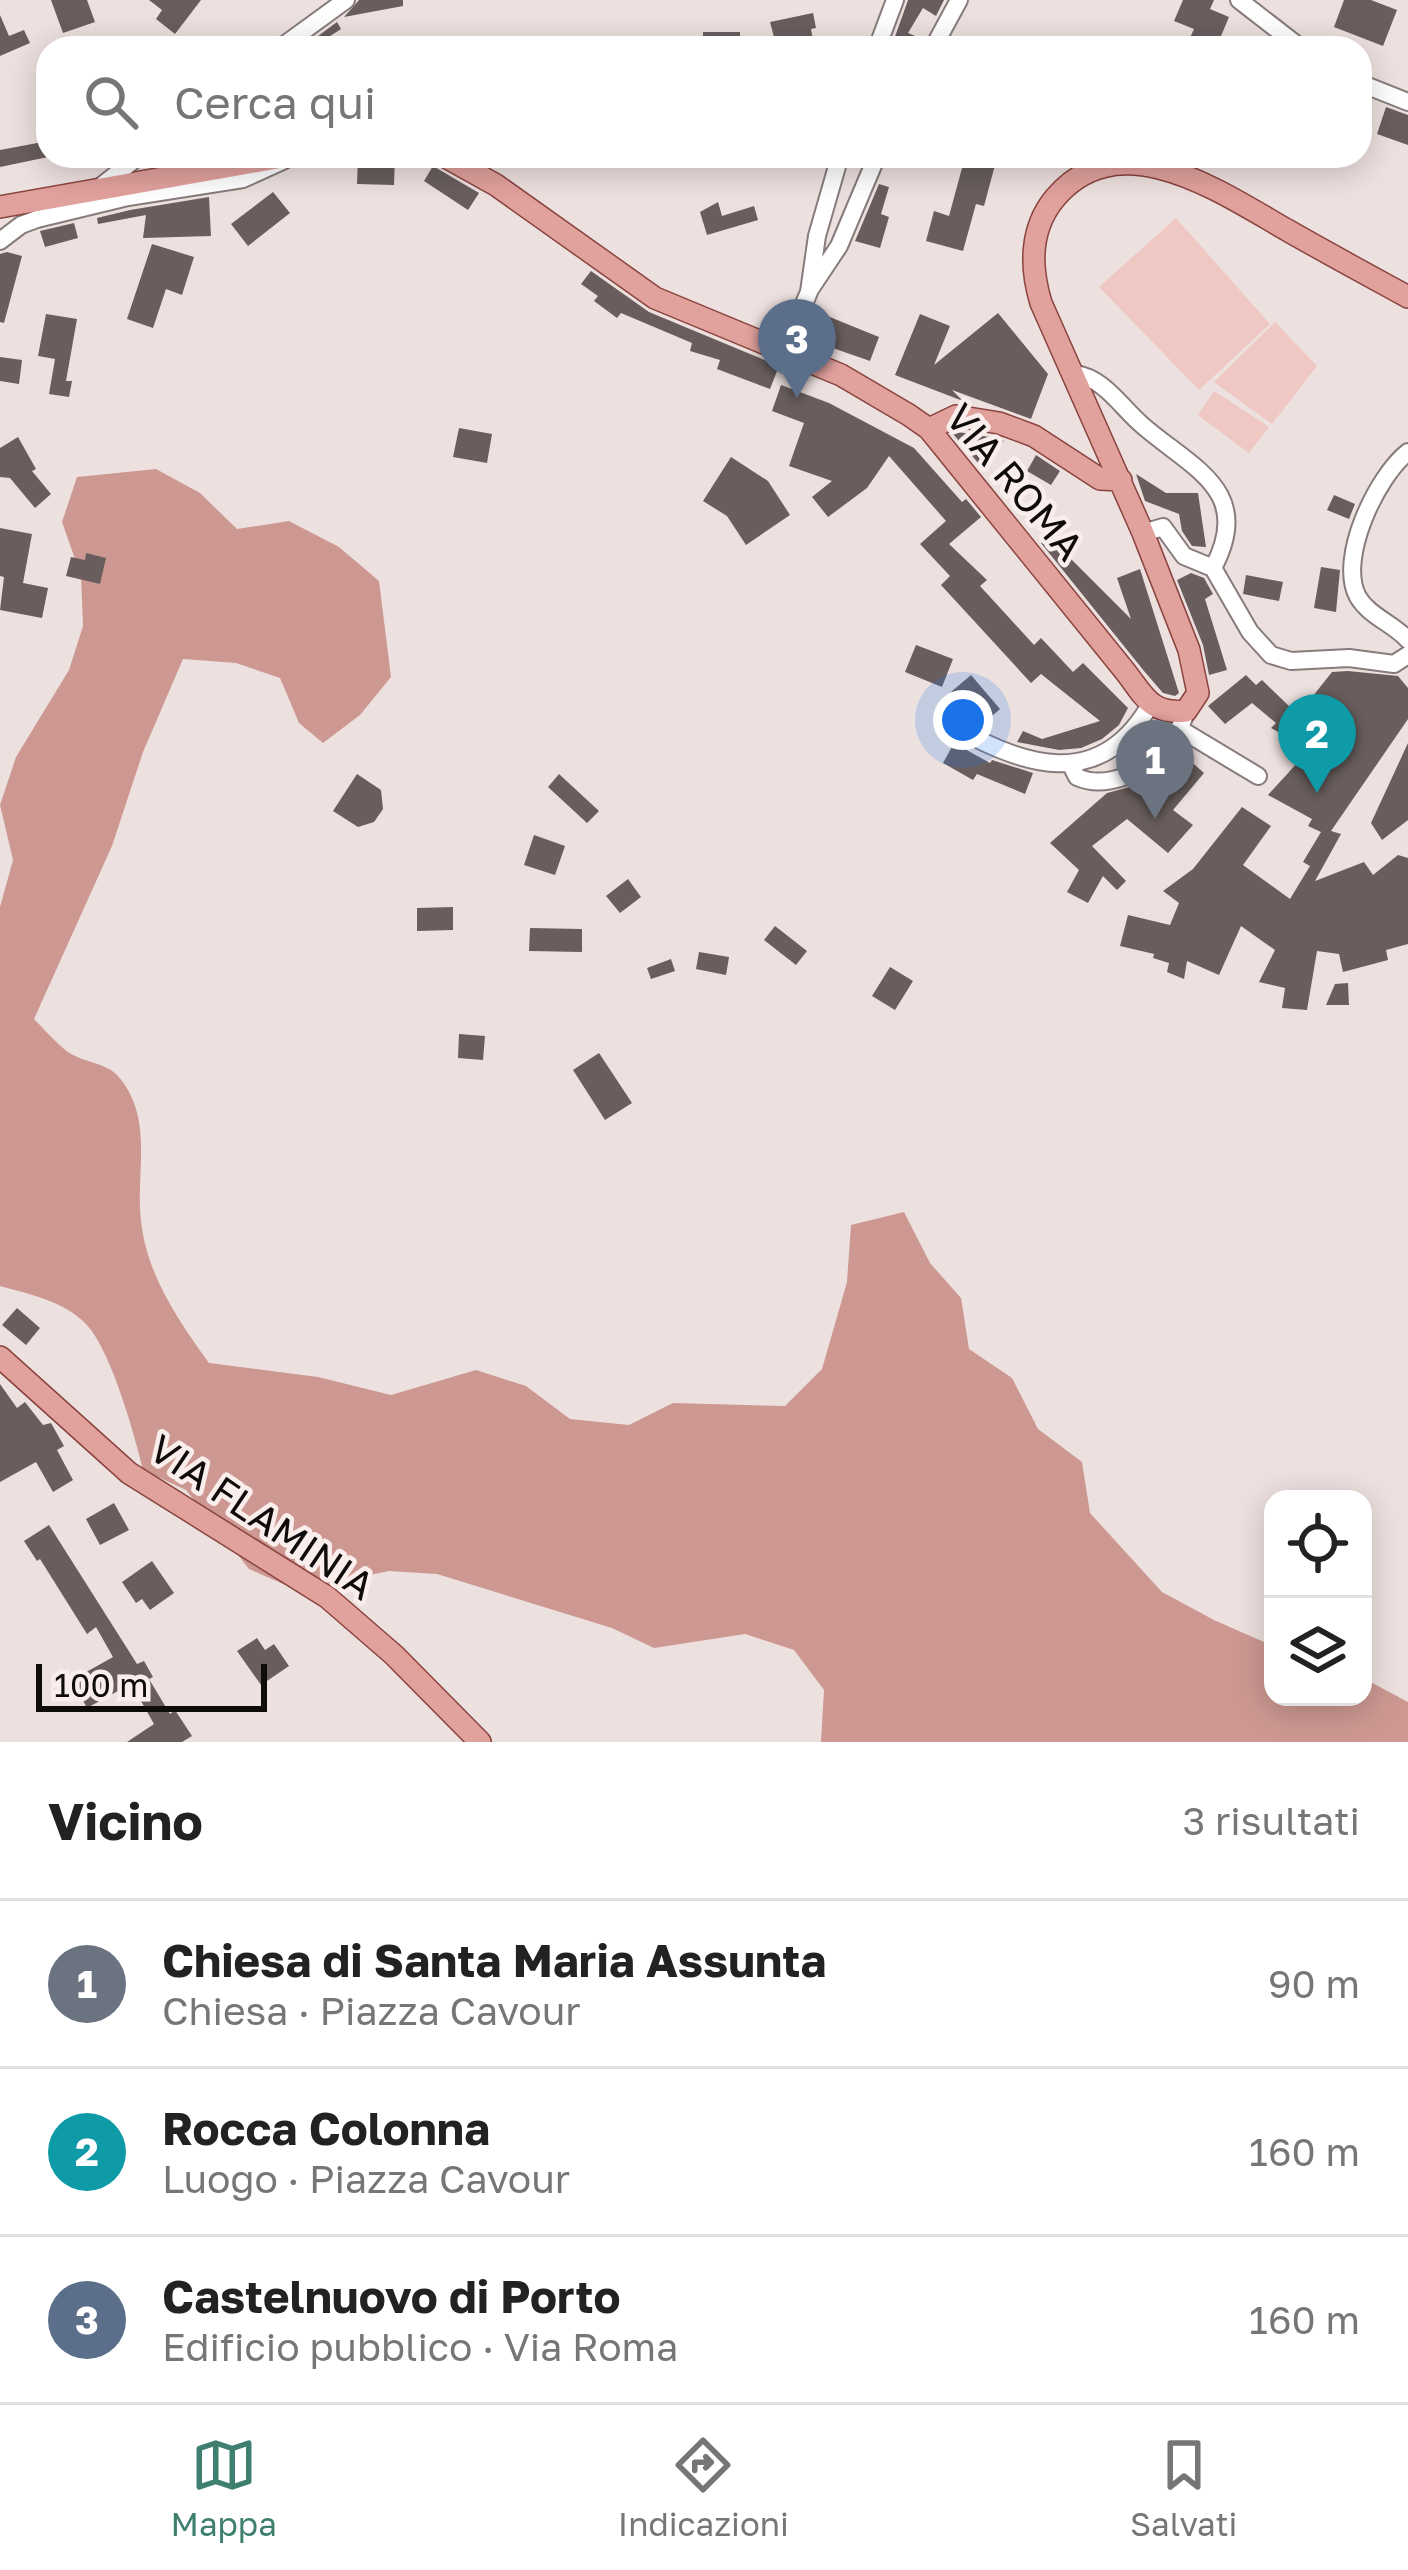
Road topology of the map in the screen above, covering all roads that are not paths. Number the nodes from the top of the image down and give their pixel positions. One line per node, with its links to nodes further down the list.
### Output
1 (346, 0): 5 (street)
2 (895, 0): 6 (street)
3 (959, 0): 7 (street)
4 (1239, 0): 8 (street)
5 (296, 36)
6 (882, 36)
7 (940, 36)
8 (1286, 36)
9 (1372, 88): 10 (street)
10 (1408, 102)
11 (124, 168): 19 (street)
12 (216, 168): 19 (main road)
13 (272, 168): 21 (street)
14 (466, 168): 24 (main road, VIA ROMA)
15 (837, 168): 22 (street)
16 (872, 168): 22 (street)
17 (1100, 168): 25 (main road)
18 (1158, 168): 23 (main road)
19 (100, 187): 20 (main road)
20 (0, 207)
21 (0, 242)
22 (809, 292): 24 (street)
23 (1408, 297)
24 (783, 352): 26 (main road, VIA ROMA)
25 (1075, 374): 28 (main road); 30 (street)
26 (929, 430): 28 (main road); 33 (main road, VIA ROMA)
27 (1408, 452): 31 (street)
28 (1120, 480): 29 (main road)
29 (1143, 532): 30 (street); 34 (main road)
30 (1213, 568): 32 (street)
31 (1408, 640)
32 (1408, 655)
33 (1151, 703): 34 (main road); 36 (street)
34 (1183, 720): 36 (street); 37 (street)
35 (948, 723): 36 (street)
36 (1070, 763)
37 (1258, 776)
38 (0, 1357): 39 (main road, VIA FLAMINIA)
39 (480, 1742)

